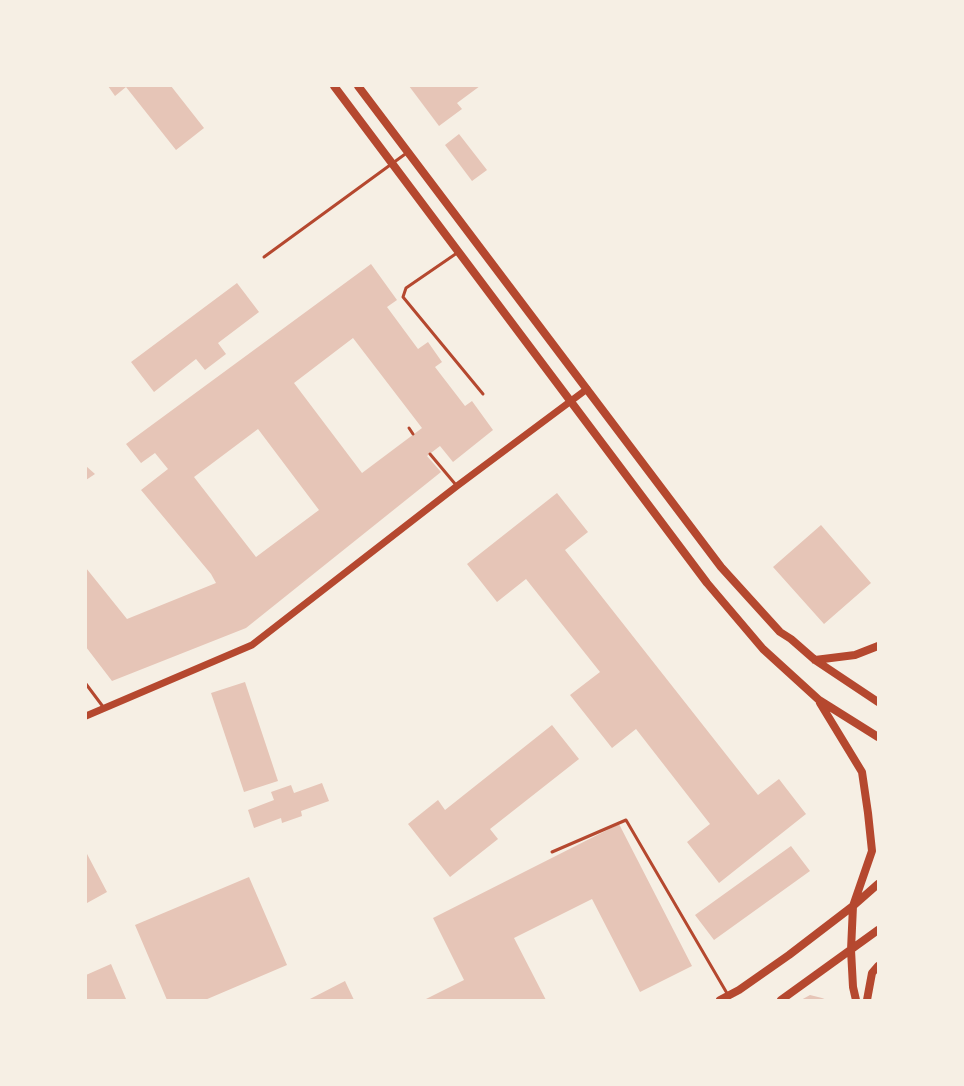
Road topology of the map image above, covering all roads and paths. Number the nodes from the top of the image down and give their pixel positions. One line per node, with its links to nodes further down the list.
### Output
1 (334, 86): 4 (main road)
2 (358, 86): 3 (main road)
3 (409, 151): 4 (lane); 7 (main road)
4 (392, 163): 5 (main road); 6 (lane)
5 (459, 252): 8 (lane); 9 (main road)
6 (264, 257)
7 (587, 389): 9 (street); 15 (main road)
8 (483, 394)
9 (571, 401): 13 (street); 17 (main road)
10 (408, 428): 11 (lane)
11 (413, 434)
12 (430, 454): 13 (lane)
13 (457, 486): 19 (street)
14 (878, 646): 15 (main road)
15 (815, 660): 18 (main road)
16 (86, 684): 19 (lane)
17 (819, 700): 21 (main road); 22 (main road)
18 (878, 702)
19 (104, 708): 20 (street)
20 (86, 716)
21 (878, 737)
22 (875, 848): 25 (main road)
23 (552, 852): 29 (lane)
24 (878, 884): 25 (main road)
25 (853, 906): 27 (main road); 29 (main road)
26 (878, 930): 27 (main road)
27 (851, 950): 31 (main road); 32 (main road)
28 (878, 966): 33 (main road)
29 (728, 995): 30 (main road)
30 (720, 1000)
31 (781, 1000)
32 (856, 1000)
33 (867, 1000)

